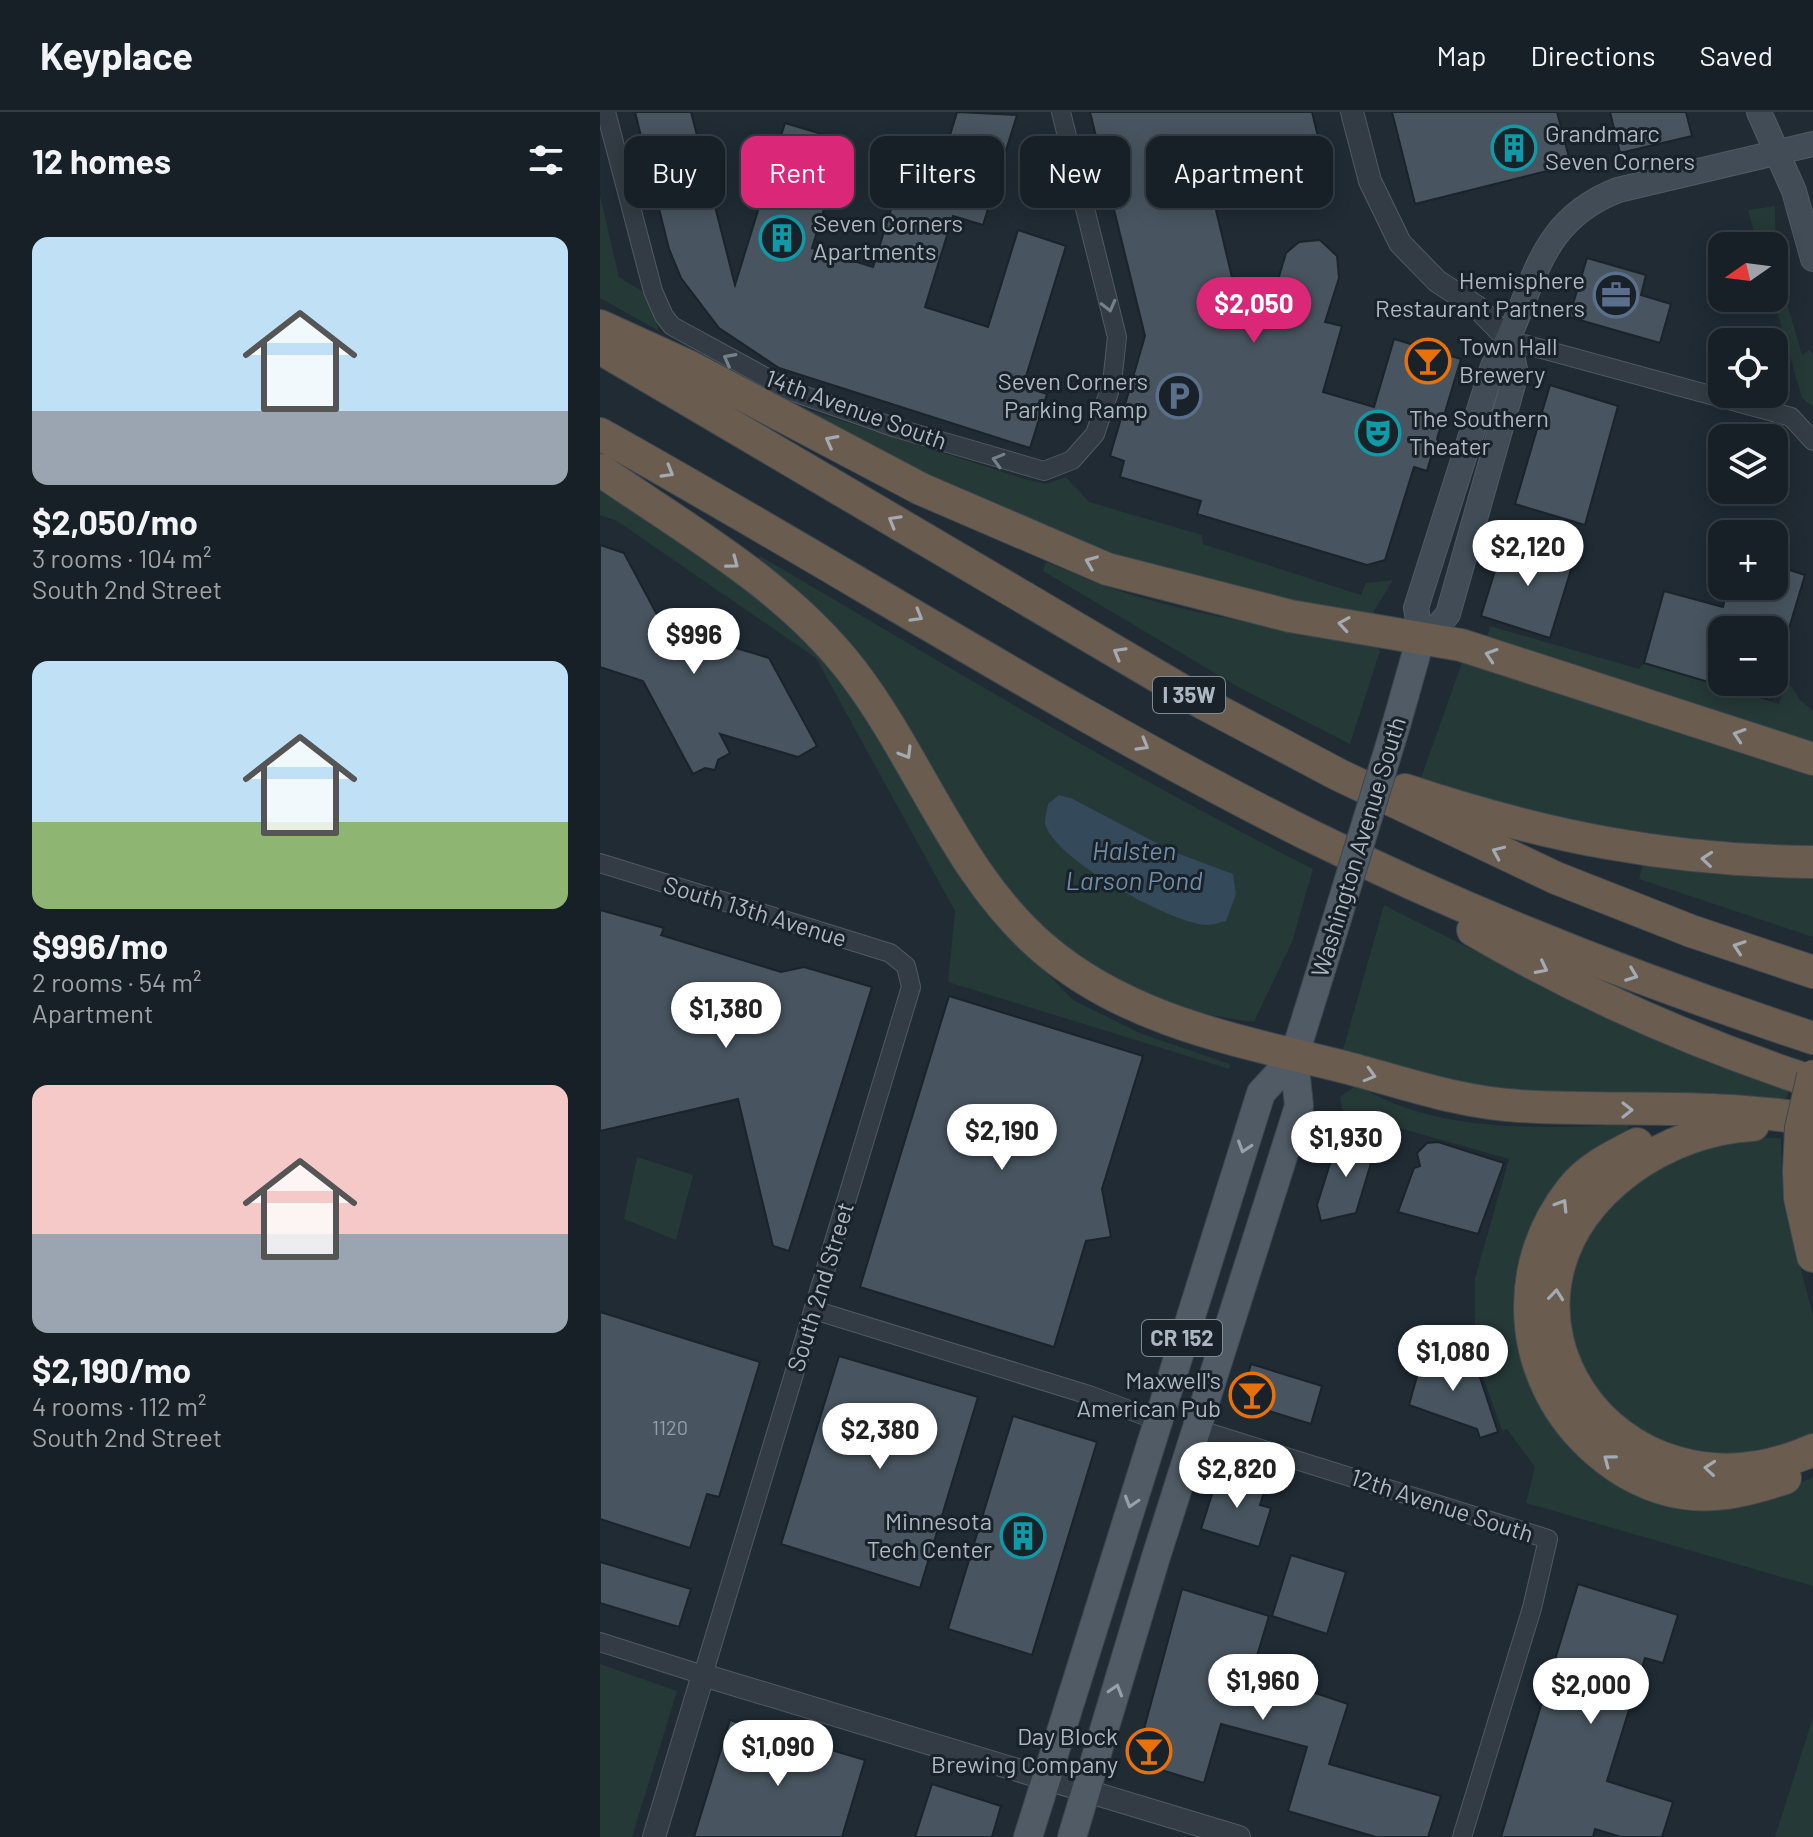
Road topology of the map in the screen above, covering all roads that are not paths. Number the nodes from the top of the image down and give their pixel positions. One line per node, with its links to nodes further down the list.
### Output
1 (606, 112): 2 (street, 14th Avenue South, one-way to 1)
2 (1061, 112)
3 (1352, 112): 9 (street)
4 (1759, 112): 6 (main road)
5 (1813, 144): 6 (main road)
6 (1776, 153): 7 (main road); 9 (main road)
7 (1813, 259)
8 (600, 326): 14 (highway, one-way to 8)
9 (1509, 340): 12 (street); 14 (main road)
10 (600, 348): 15 (highway, I 35W, one-way to 10)
11 (600, 434): 17 (highway, I 35W, one-way to 17)
12 (1813, 441)
13 (600, 470): 23 (highway, one-way to 23)
14 (1421, 637): 16 (highway, one-way to 14); 23 (main road, Washington Avenue South / CR 152, bridge)
15 (1271, 740): 18 (highway, one-way to 15); 21 (highway, I 35W, one-way to 15)
16 (1813, 759)
17 (1304, 832): 22 (highway, I 35W, one-way to 22); 24 (highway, one-way to 24)
18 (1813, 862)
19 (600, 863): 20 (street, South 13th Avenue)
20 (906, 966): 29 (street, South 2nd Street)
21 (1813, 972)
22 (1813, 1038)
23 (1294, 1057): 25 (highway, one-way to 25); 28 (main road, Washington Avenue South / CR 152, one-way to 28); 31 (main road, Washington Avenue South / CR 152)
24 (1813, 1079): 27 (highway, bridge)
25 (1813, 1121): 26 (highway)
26 (1738, 1126): 32 (highway, one-way to 26); 33 (highway, one-way to 26)
27 (1813, 1256)
28 (1206, 1265): 30 (main road, Washington Avenue South / CR 152); 31 (main road)
29 (814, 1310): 30 (street); 36 (street, South 2nd Street)
30 (1156, 1420): 34 (main road); 37 (main road, Washington Avenue South / CR 152, one-way to 37)
31 (1197, 1429): 34 (main road, Washington Avenue South / CR 152); 43 (street, 12th Avenue South)
32 (1813, 1450)
33 (1813, 1464)
34 (1155, 1560): 38 (main road, Washington Avenue South / CR 152, one-way to 34)
35 (600, 1642): 36 (street)
36 (703, 1675): 37 (street); 39 (street, South 2nd Street)
37 (1045, 1780): 38 (street); 40 (main road, Washington Avenue South / CR 152)
38 (1087, 1792): 41 (main road, Washington Avenue South / CR 152); 42 (street)
39 (654, 1837)
40 (1028, 1837)
41 (1072, 1837)
42 (1239, 1837)
43 (1462, 1837)

